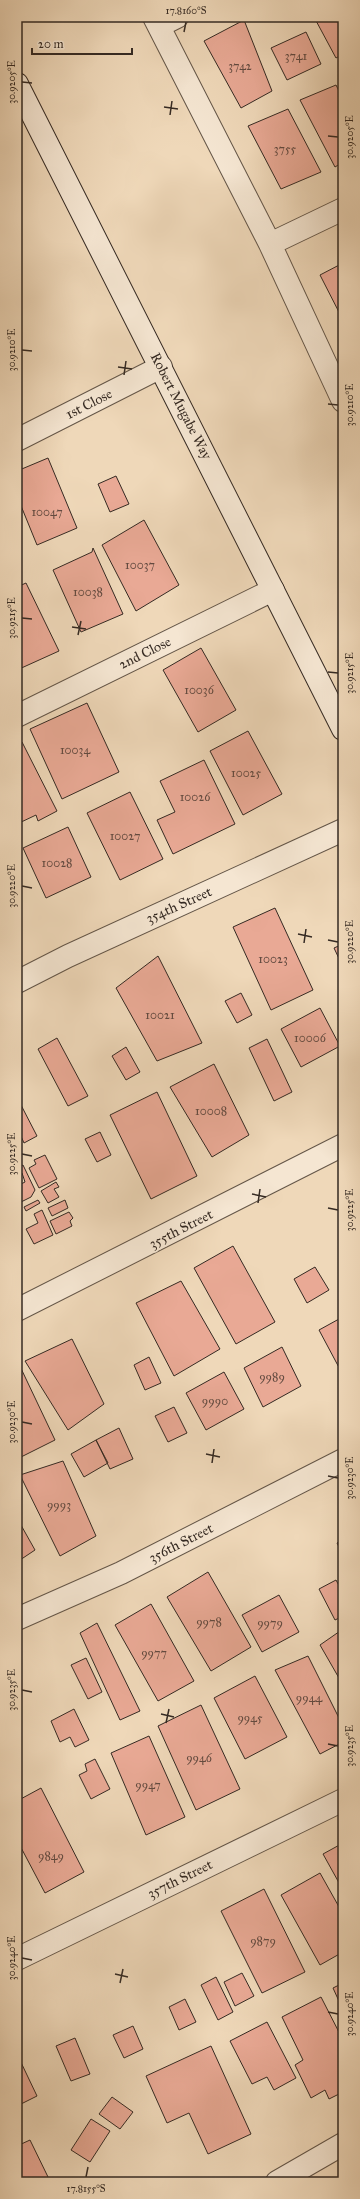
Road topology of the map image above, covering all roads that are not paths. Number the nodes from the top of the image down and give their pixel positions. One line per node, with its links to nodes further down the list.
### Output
1 (163, 20): 4 (street)
2 (17, 84): 5 (street, Robert Mugabe Way)
3 (343, 208): 4 (street)
4 (270, 244): 6 (street)
5 (161, 367): 7 (street, 1st Close); 8 (street, Robert Mugabe Way)
6 (343, 401)
7 (17, 440)
8 (273, 590): 9 (street, 2nd Close); 10 (street, Robert Mugabe Way)
9 (17, 716)
10 (343, 729)
11 (343, 830): 12 (street, 354th Street)
12 (17, 982)
13 (343, 1145): 14 (street, 355th Street)
14 (17, 1310)
15 (343, 1460): 16 (street, 356th Street)
16 (17, 1619)
17 (343, 1800): 18 (street, 357th Street)
18 (17, 1959)
19 (343, 2144): 20 (street)
20 (277, 2182)

